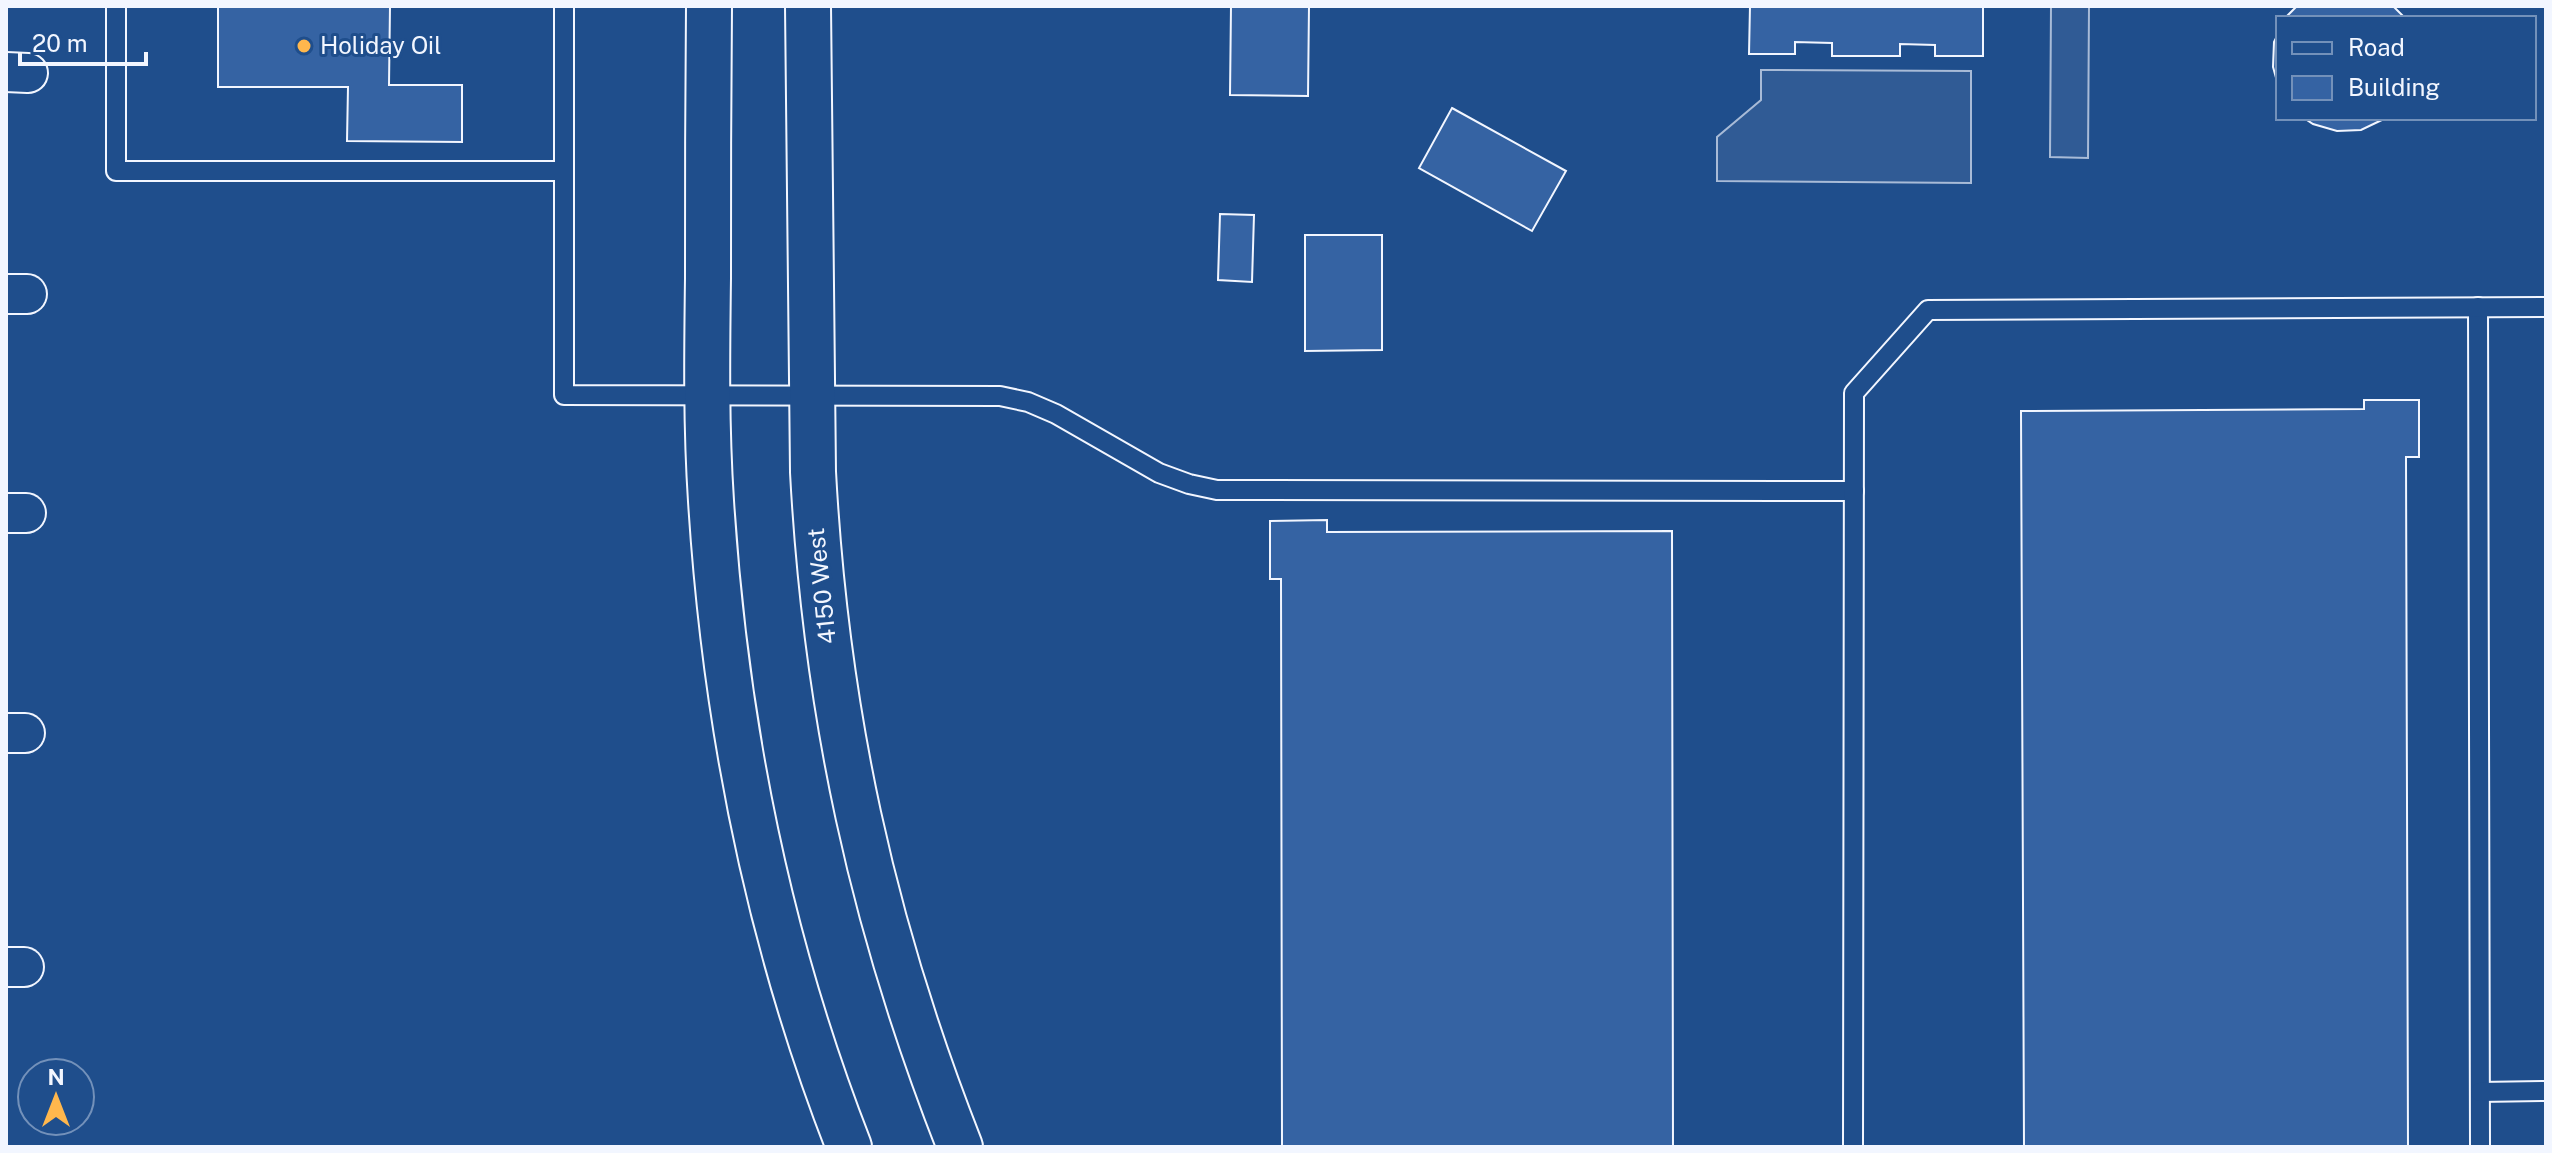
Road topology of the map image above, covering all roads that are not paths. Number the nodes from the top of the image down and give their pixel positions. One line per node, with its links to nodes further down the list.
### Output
1 (116, 6): 5 (lane)
2 (564, 6): 5 (lane)
3 (709, 6): 8 (street)
4 (808, 6): 9 (street, 4150 West)
5 (564, 171): 8 (lane)
6 (2478, 307): 7 (lane); 10 (lane); 12 (lane)
7 (2546, 307)
8 (707, 395): 9 (lane); 13 (street)
9 (811, 395): 10 (lane); 14 (street, 4150 West)
10 (1854, 491): 15 (lane)
11 (2546, 1091): 12 (lane)
12 (2480, 1092): 16 (lane)
13 (849, 1147)
14 (960, 1147)
15 (1853, 1147)
16 (2480, 1147)

